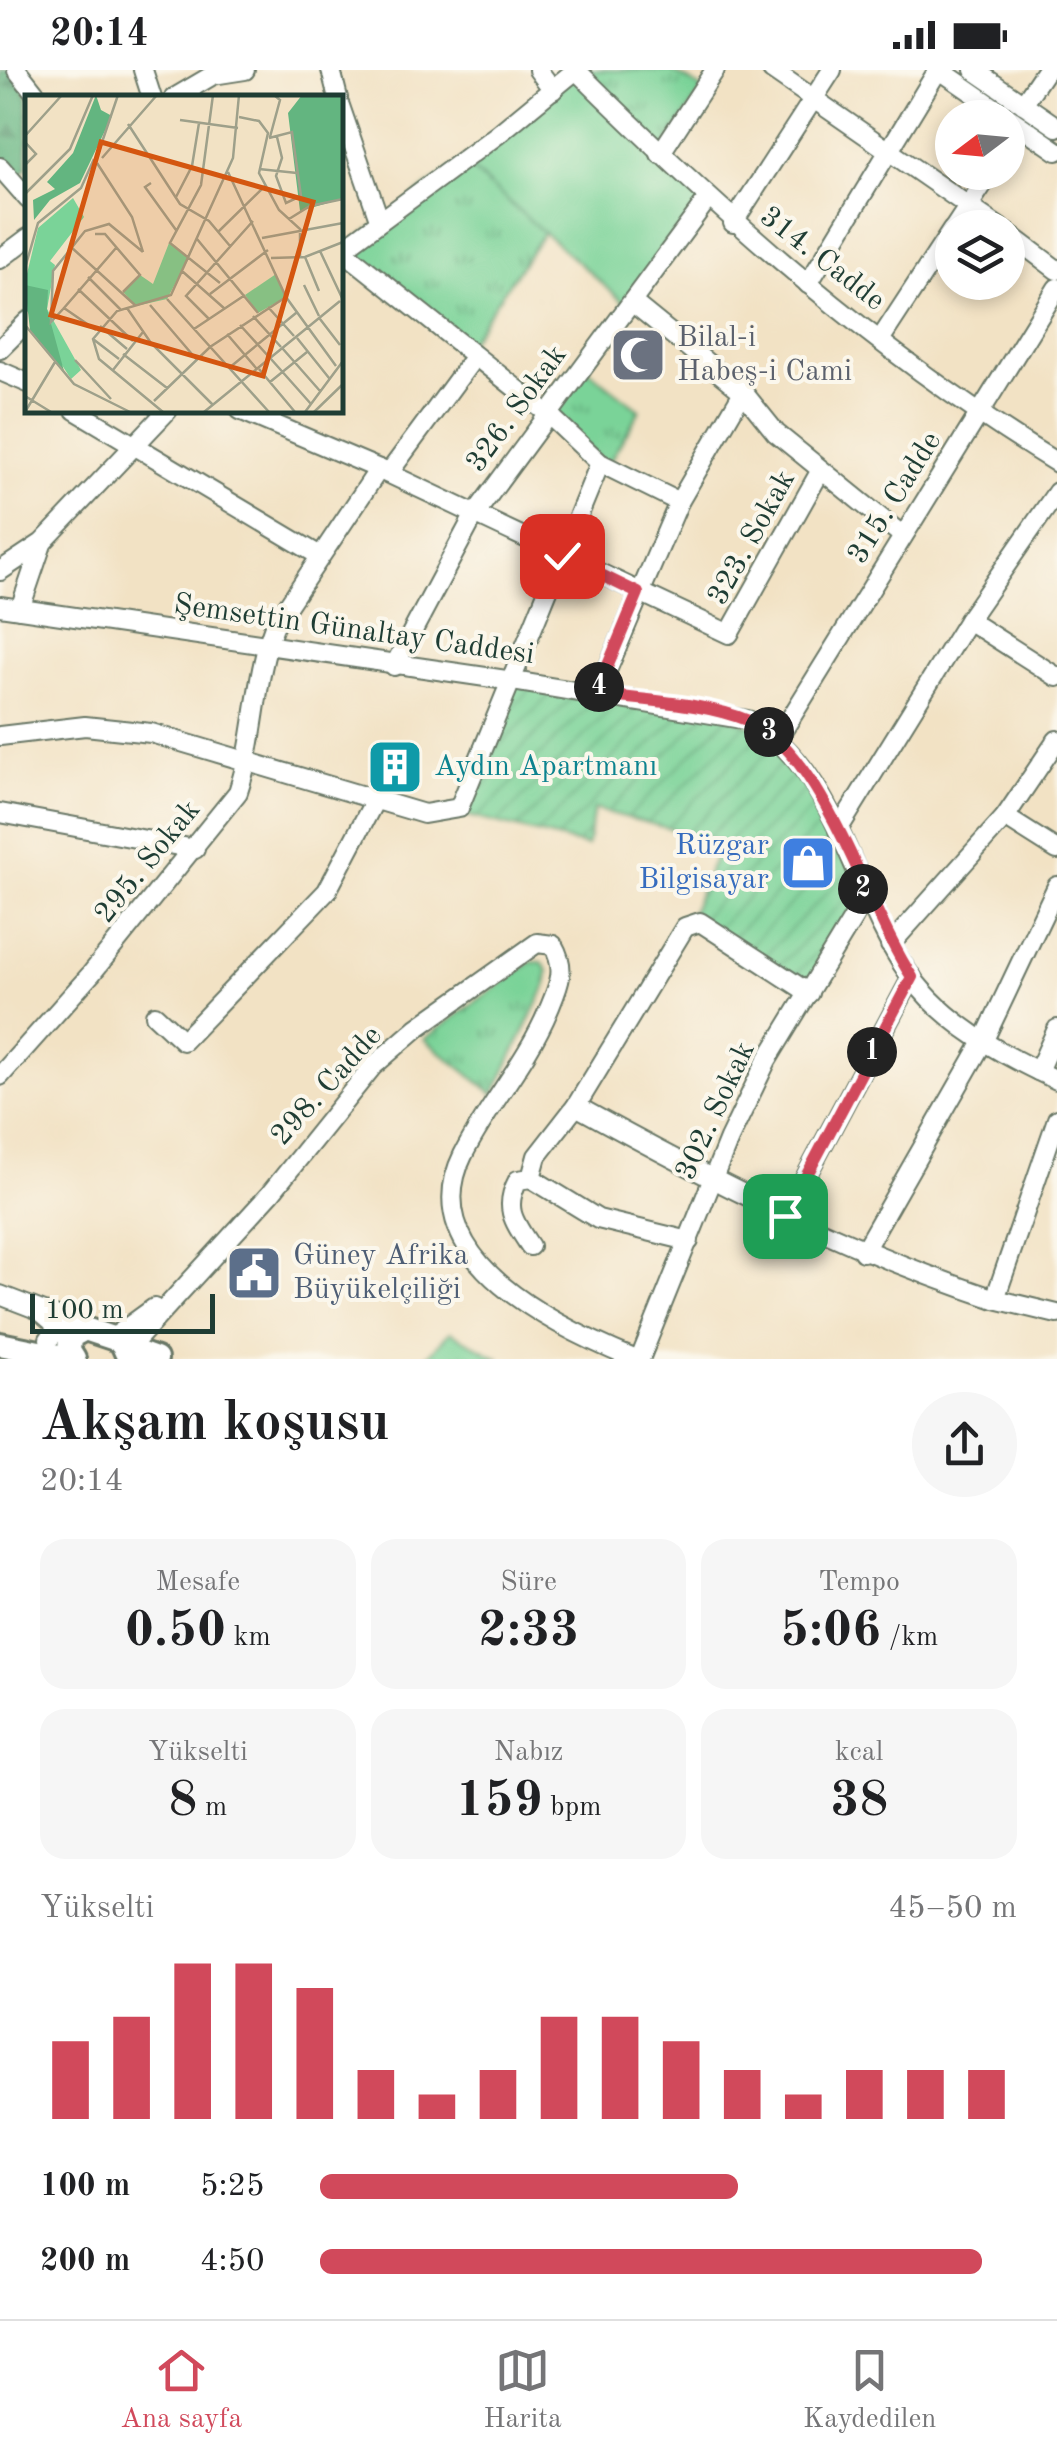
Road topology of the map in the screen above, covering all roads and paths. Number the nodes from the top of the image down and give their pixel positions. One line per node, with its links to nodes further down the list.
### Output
1 (17, 70): 13 (street)
2 (143, 70): 14 (street)
3 (245, 70): 15 (street)
4 (331, 70): 16 (street)
5 (538, 70): 12 (street)
6 (715, 70): 27 (street)
7 (772, 70): 17 (street)
8 (832, 70): 17 (street)
9 (939, 70): 18 (street); 25 (street)
10 (974, 70): 19 (street)
11 (1046, 70): 20 (street)
12 (553, 90): 27 (street, 314. Cadde); 35 (street, 314. Cadde)
13 (36, 95)
14 (151, 95)
15 (179, 95)
16 (337, 95)
17 (814, 98): 25 (street); 36 (street)
18 (983, 100)
19 (1017, 100)
20 (1025, 101)
21 (1025, 105): 23 (street)
22 (342, 112): 35 (street)
23 (1057, 127)
24 (1025, 128): 26 (street)
25 (890, 150): 32 (street); 44 (street)
26 (1057, 150)
27 (660, 154): 31 (street, 314. Cadde)
28 (0, 166): 30 (street)
29 (979, 190): 32 (street)
30 (25, 195)
31 (707, 200): 36 (street, 314. Cadde); 46 (street, 326. Sokak)
32 (969, 205): 33 (street); 34 (street)
33 (966, 210)
34 (976, 210)
35 (380, 220): 39 (street, 314. Cadde)
36 (733, 223): 44 (street, 314. Cadde)
37 (25, 240): 42 (street)
38 (1025, 246): 43 (street)
39 (342, 249)
40 (342, 251): 50 (street)
41 (935, 256): 48 (street)
42 (0, 259)
43 (1057, 270)
44 (808, 284): 48 (street, 314. Cadde)
45 (1057, 288): 58 (street, 315. Cadde)
46 (632, 302): 53 (street); 57 (street, 326. Sokak)
47 (25, 324): 49 (street)
48 (880, 340): 58 (street, 314. Cadde)
49 (0, 349)
50 (475, 356): 57 (street); 63 (street, 295. Sokak)
51 (0, 371): 52 (street)
52 (25, 382)
53 (742, 392): 62 (street); 65 (street)
54 (78, 412): 59 (street)
55 (166, 412): 59 (street)
56 (245, 412): 63 (street, 323. Sokak)
57 (546, 412): 60 (street); 66 (street, 326. Sokak)
58 (978, 416): 61 (street, 314. Cadde); 67 (street, 315. Cadde)
59 (132, 444): 68 (street); 69 (street)
60 (600, 462): 65 (street); 70 (street)
61 (1057, 464)
62 (822, 470): 67 (street); 72 (street, 323. Sokak)
63 (383, 471): 66 (street, 323. Sokak); 69 (street, 295. Sokak)
64 (1057, 492): 75 (street)
65 (679, 502): 72 (street)
66 (475, 514): 70 (street, 323. Sokak); 77 (street, 326. Sokak)
67 (903, 536): 82 (street, 315. Cadde)
68 (42, 544): 71 (street); 74 (street)
69 (320, 556): 76 (street, 295. Sokak)
70 (562, 556): 72 (street, 323. Sokak); 79 (street)
71 (0, 571)
72 (638, 593): 80 (street)
73 (0, 606): 74 (street, Şemsettin Günaltay Caddesi)
74 (20, 610): 76 (street, Şemsettin Günaltay Caddesi)
75 (968, 620): 78 (street); 88 (street)
76 (266, 646): 77 (street, Şemsettin Günaltay Caddesi); 84 (street, 295. Sokak)
77 (394, 666): 79 (street, Şemsettin Günaltay Caddesi)
78 (1057, 677)
79 (513, 681): 80 (street, Şemsettin Günaltay Caddesi); 85 (street)
80 (596, 694): 82 (street, Şemsettin Günaltay Caddesi)
81 (0, 736): 84 (street)
82 (779, 737): 88 (street)
83 (1057, 740): 87 (street)
84 (249, 759): 85 (street); 89 (street, 295. Sokak)
85 (376, 798): 96 (street)
86 (0, 813): 89 (street)
87 (1005, 817): 90 (street); 93 (street)
88 (838, 830): 92 (street)
89 (195, 849): 100 (street, 295. Sokak)
90 (1057, 850)
91 (1057, 886): 98 (street)
92 (866, 897): 93 (street); 95 (street, 302. Sokak)
93 (890, 945): 94 (street)
94 (912, 977): 98 (street); 106 (street)
95 (809, 993): 102 (street); 105 (street, 302. Sokak)
96 (154, 1015)
97 (1057, 1030): 99 (street)
98 (983, 1042): 99 (street); 109 (street)
99 (1038, 1071): 101 (street)
100 (0, 1076)
101 (1057, 1080)
102 (576, 1106): 104 (street); 105 (street)
103 (1057, 1120): 111 (street)
104 (531, 1178): 107 (street); 108 (street)
105 (713, 1181): 106 (street); 107 (street, 302. Sokak)
106 (785, 1216): 109 (street)
107 (689, 1241): 118 (street, 302. Sokak)
108 (530, 1246)
109 (863, 1252): 111 (street)
110 (0, 1295): 112 (street)
111 (995, 1299): 113 (street)
112 (36, 1308): 115 (street); 115 (street)
113 (1057, 1314)
114 (2, 1345): 115 (main road)
115 (72, 1345): 116 (main road)
116 (124, 1348): 117 (main road); 118 (street, 298. Cadde)
117 (156, 1359)
118 (637, 1359)

